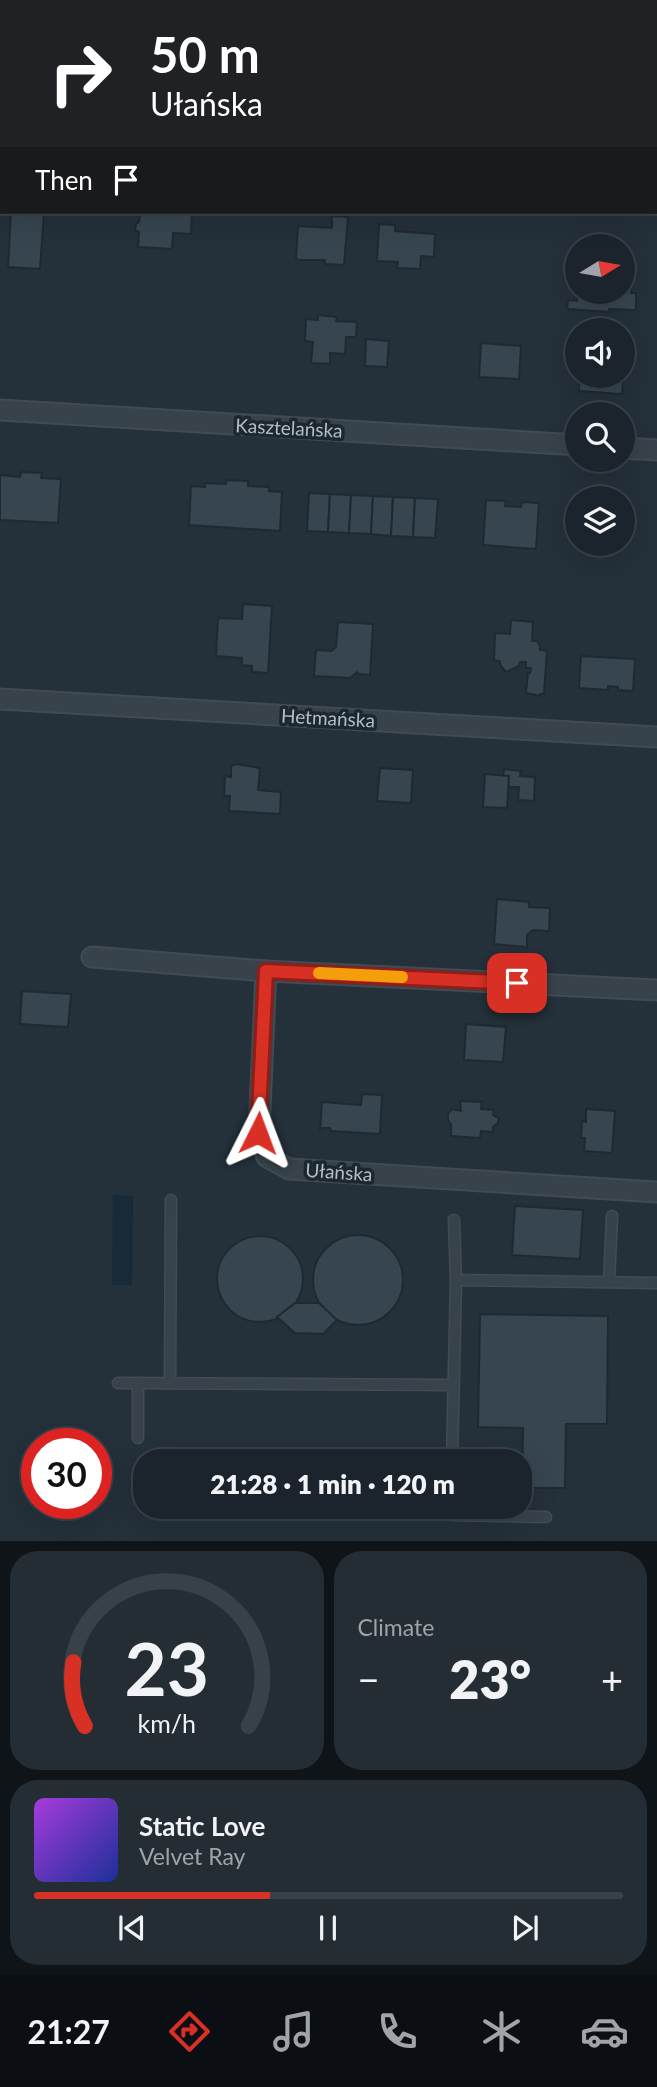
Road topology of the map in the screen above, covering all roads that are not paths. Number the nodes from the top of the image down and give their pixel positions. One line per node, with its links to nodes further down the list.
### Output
1 (0, 411): 2 (street, Kasztelańska)
2 (565, 444)
3 (635, 448): 4 (street)
4 (657, 450)
5 (0, 699): 6 (street, Hetmańska)
6 (657, 737)
7 (92, 957): 8 (street)
8 (266, 971): 9 (street); 10 (street, Ułańska)
9 (657, 990)
10 (657, 1192)
11 (171, 1200): 19 (lane)
12 (612, 1216): 15 (lane)
13 (454, 1220): 14 (lane)
14 (456, 1280): 15 (lane); 20 (lane)
15 (609, 1282): 16 (lane)
16 (657, 1283)
17 (118, 1383): 18 (lane)
18 (138, 1383): 19 (lane); 21 (lane)
19 (170, 1383): 20 (lane)
20 (454, 1385): 22 (lane)
21 (138, 1438)
22 (452, 1449)
23 (532, 1517): 24 (lane)
24 (546, 1517)

